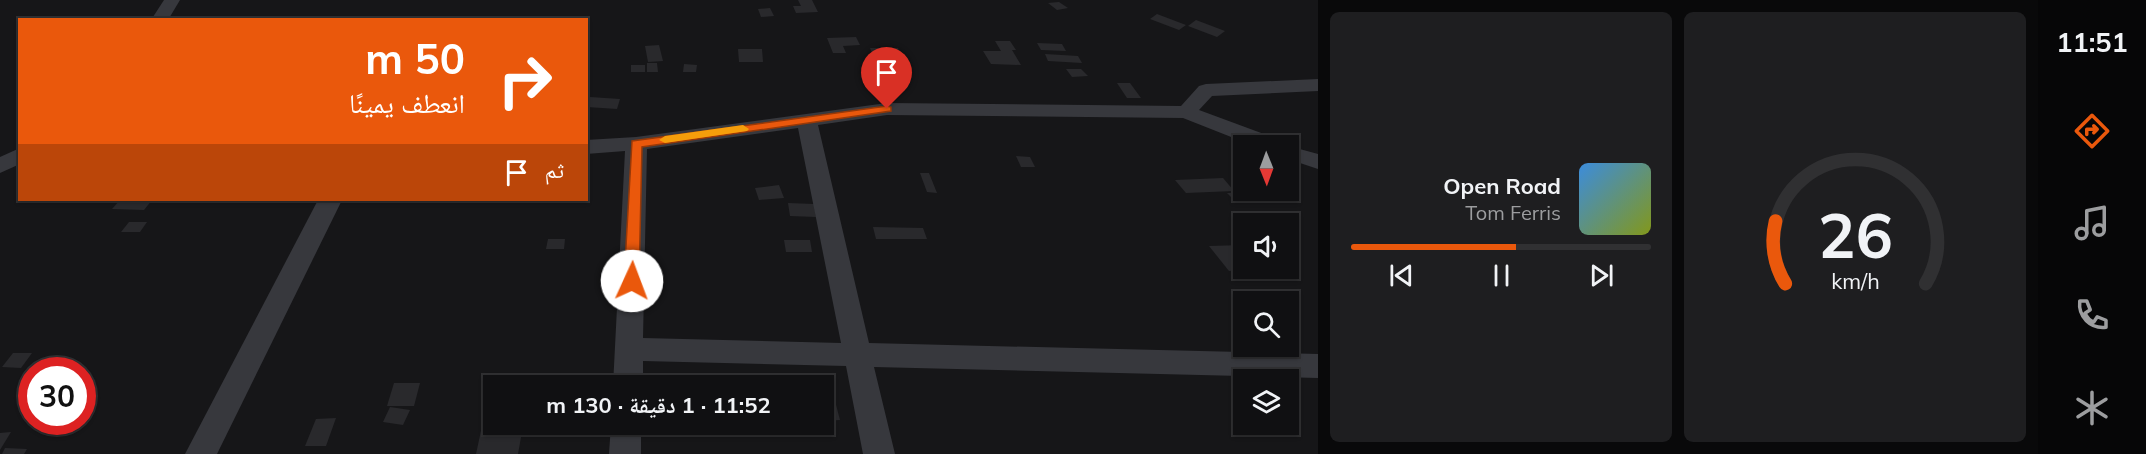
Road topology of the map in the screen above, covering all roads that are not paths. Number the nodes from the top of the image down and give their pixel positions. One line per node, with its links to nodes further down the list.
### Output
1 (172, 0): 2 (street)
2 (160, 18)
3 (1318, 85): 4 (street)
4 (1186, 112): 5 (street); 6 (street)
5 (807, 120): 7 (street); 15 (street)
6 (1246, 135)
7 (636, 144): 8 (street); 14 (street)
8 (588, 147)
9 (1299, 155): 11 (street)
10 (18, 156): 12 (street)
11 (1318, 162)
12 (0, 166)
13 (329, 201): 19 (street)
14 (629, 349): 15 (street); 17 (street)
15 (857, 355): 16 (street); 21 (street)
16 (1318, 366)
17 (628, 375)
18 (627, 435): 20 (street)
19 (201, 454)
20 (626, 454)
21 (879, 454)

